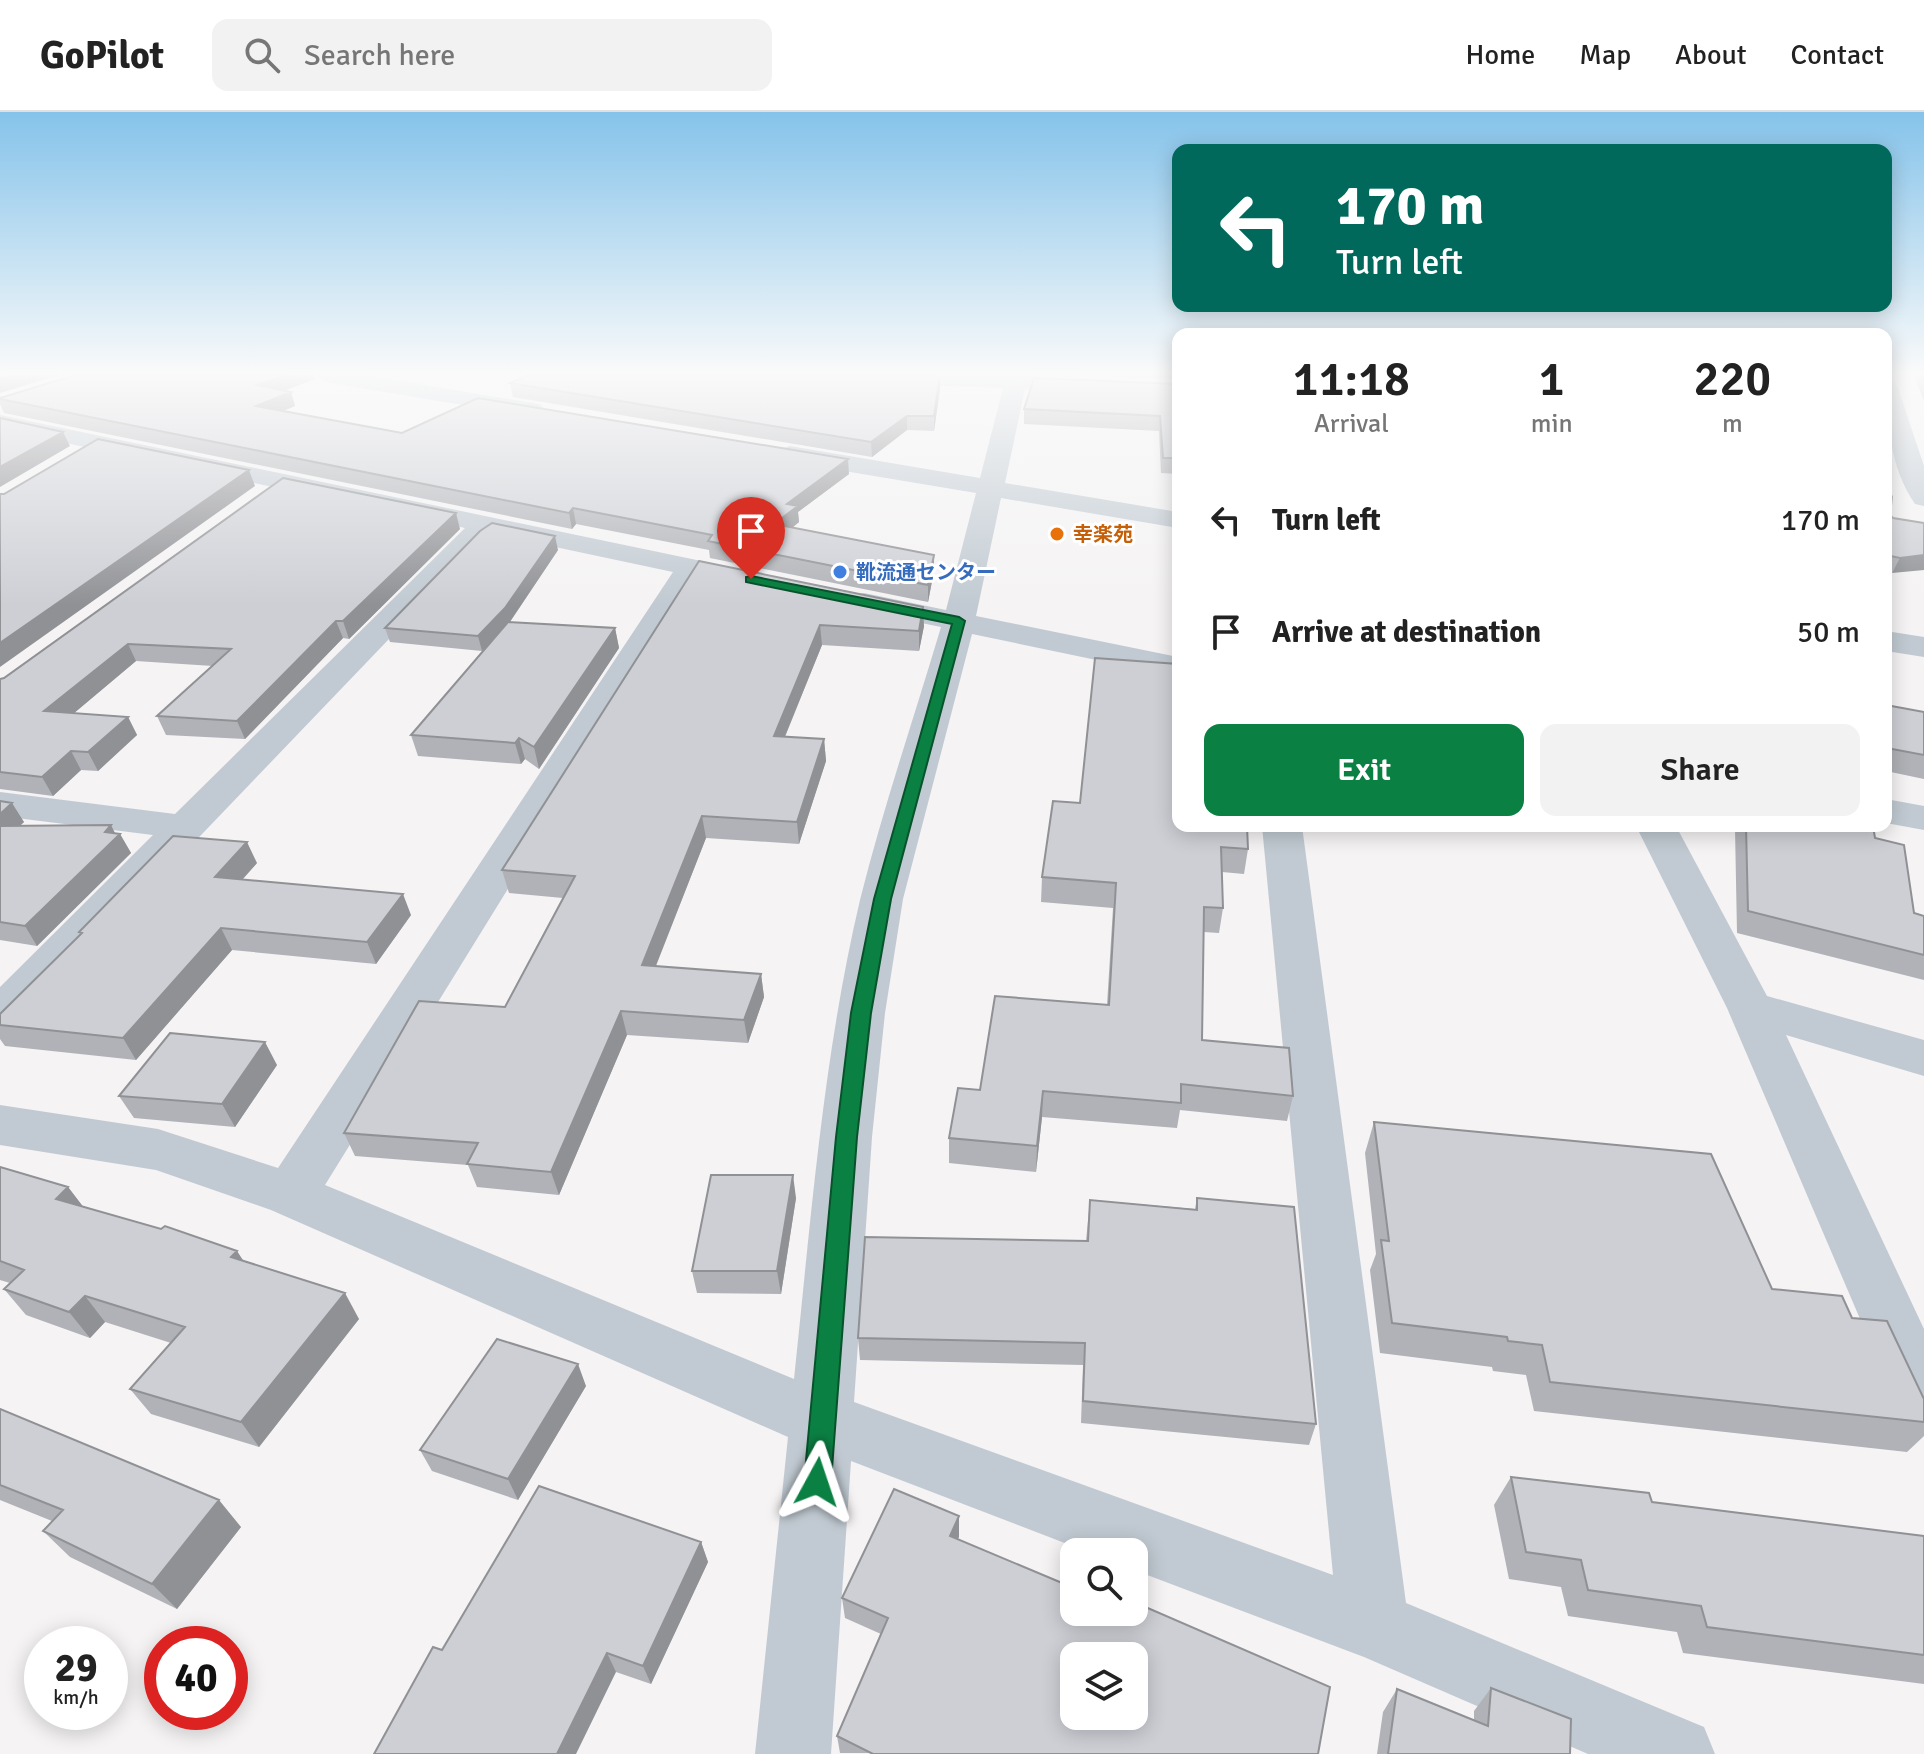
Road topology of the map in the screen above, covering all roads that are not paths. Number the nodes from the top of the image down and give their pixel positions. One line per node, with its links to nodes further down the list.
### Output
1 (85, 452): 6 (street)
2 (135, 452): 9 (street)
3 (824, 452): 8 (street)
4 (1003, 452): 8 (street)
5 (1905, 452): 10 (street)
6 (61, 465)
7 (1892, 477): 10 (street)
8 (993, 480): 11 (street); 13 (street); 18 (street)
9 (282, 482): 12 (street); 14 (street)
10 (1921, 487)
11 (1172, 502)
12 (244, 507)
13 (1172, 519)
14 (488, 525): 15 (street); 27 (street)
15 (691, 568): 16 (street); 34 (street)
16 (780, 585)
17 (840, 597): 18 (street)
18 (959, 621): 23 (street); 36 (street)
19 (1892, 622): 20 (street)
20 (1924, 628)
21 (1892, 642): 22 (street)
22 (1924, 647)
23 (1172, 666)
24 (0, 804): 27 (street)
25 (1892, 812): 26 (street)
26 (1924, 818)
27 (183, 827): 31 (street)
28 (1283, 832): 37 (street)
29 (1659, 832): 30 (street)
30 (1750, 1008): 32 (street); 35 (street)
31 (0, 1015)
32 (1924, 1058)
33 (0, 1125): 34 (street)
34 (290, 1194): 36 (street)
35 (1924, 1397)
36 (823, 1421): 37 (street); 38 (street)
37 (1373, 1625): 39 (street)
38 (793, 1754)
39 (1677, 1754)

